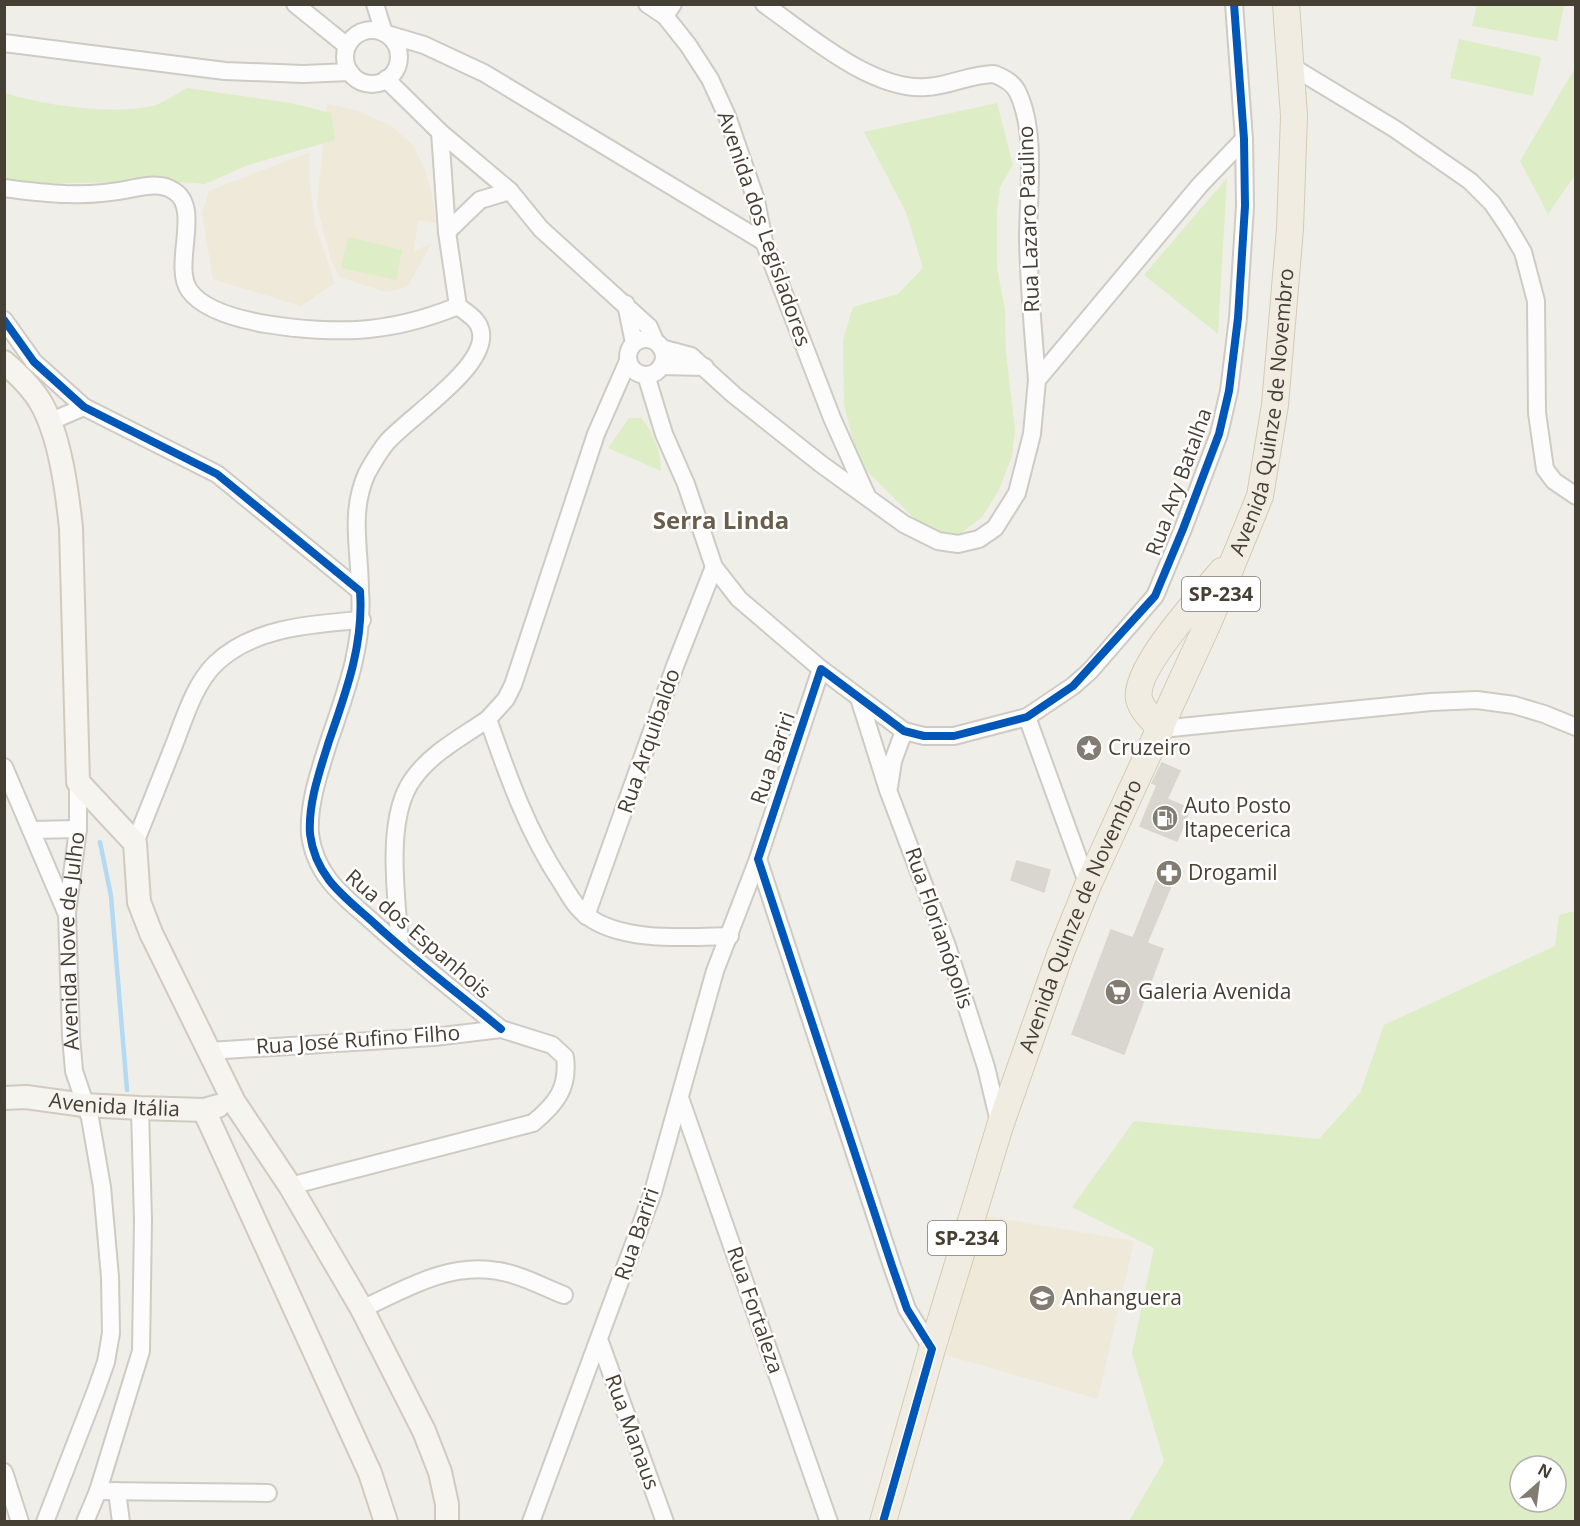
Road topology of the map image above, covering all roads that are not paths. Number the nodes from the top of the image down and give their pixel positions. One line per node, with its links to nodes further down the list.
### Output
1 (295, 4): 10 (street)
2 (375, 4): 8 (street)
3 (647, 4): 7 (street, Avenida dos Legisladores)
4 (764, 4): 28 (street, Rua Lazaro Paulino)
5 (1234, 4): 15 (street, Rua Ary Batalha)
6 (1286, 4): 11 (main road, SP-234)
7 (669, 10): 19 (street, Avenida dos Legisladores)
8 (386, 34): 10 (street); 13 (street); 19 (street)
9 (4, 43): 12 (street)
10 (347, 46): 12 (street)
11 (1301, 71): 31 (street); 33 (main road, Avenida Quinze de Novembro / SP-234)
12 (350, 72): 13 (street)
13 (386, 80): 14 (street)
14 (440, 132): 17 (street); 18 (street)
15 (1244, 139): 28 (street); 39 (street, Rua Ary Batalha)
16 (4, 188): 21 (street)
17 (510, 191): 18 (street); 20 (street)
18 (447, 232): 21 (street)
19 (764, 242): 32 (street, Avenida dos Legisladores)
20 (626, 304): 23 (street); 24 (street)
21 (458, 306): 35 (street, Rua dos Espanhois)
22 (4, 320): 25 (street)
23 (634, 343): 24 (street); 27 (street)
24 (658, 345): 26 (street, Rua Lazaro Paulino); 27 (street)
25 (19, 366): 29 (street); 30 (main road, Avenida Nove de Julho)
26 (705, 367): 27 (street); 32 (street, Rua Lazaro Paulino)
27 (646, 369): 34 (street); 40 (street)
28 (1038, 380): 32 (street, Rua Lazaro Paulino)
29 (84, 407): 30 (street); 35 (street)
30 (49, 422): 45 (main road, Avenida Nove de Julho)
31 (1575, 496)
32 (868, 498)
33 (1239, 550): 42 (main road, Avenida Quinze de Novembro / SP-234); 42 (main road)
34 (714, 567): 37 (street); 53 (street, Rua Arquibaldo)
35 (360, 591): 36 (street, Rua dos Espanhois)
36 (362, 620): 49 (street); 55 (street, Rua dos Espanhois)
37 (821, 669): 38 (street); 50 (street, Rua Bariri)
38 (859, 698): 43 (street); 46 (street, Rua Florianópolis)
39 (1027, 717): 43 (street, Rua Ary Batalha); 51 (street)
40 (488, 719): 53 (street); 55 (street)
41 (1575, 727): 42 (street)
42 (1161, 729): 51 (main road, Avenida Quinze de Novembro / SP-234)
43 (904, 731): 46 (street)
44 (4, 767): 48 (street)
45 (78, 782): 47 (street, Avenida Nove de Julho); 49 (main road)
46 (888, 790): 58 (street, Rua Florianópolis)
47 (78, 829): 48 (street); 52 (street, Avenida Nove de Julho)
48 (31, 830): 52 (street)
49 (135, 843): 57 (main road)
50 (758, 859): 54 (street, Rua Bariri); 72 (street)
51 (1088, 885): 60 (main road, Avenida Quinze de Novembro / SP-234)
52 (67, 913): 64 (street, Avenida Nove de Julho)
53 (586, 916): 54 (street)
54 (730, 936): 62 (street, Rua Bariri)
55 (399, 946): 56 (street, Rua dos Espanhois)
56 (501, 1029): 57 (street, Rua José Rufino Filho); 68 (street, Rua José Rufino Filho)
57 (209, 1051): 63 (main road)
58 (986, 1067): 60 (street); 67 (street, Rua Florianópolis)
59 (4, 1089): 61 (main road, Avenida Itália)
60 (1014, 1090): 67 (main road, Avenida Quinze de Novembro / SP-234)
61 (15, 1098): 64 (main road, Avenida Itália)
62 (680, 1098): 71 (street, Rua Bariri); 85 (street, Rua Fortaleza)
63 (234, 1102): 66 (main road, Avenida Itália); 68 (main road)
64 (84, 1105): 65 (main road, Avenida Itália); 78 (street, Avenida Nove de Julho)
65 (140, 1108): 66 (main road, Avenida Itália); 74 (street)
66 (204, 1110): 81 (main road)
67 (1000, 1126): 72 (main road, Avenida Quinze de Novembro / SP-234)
68 (290, 1186): 70 (main road)
69 (564, 1295): 70 (street)
70 (362, 1309): 82 (main road)
71 (600, 1342): 83 (street, Rua Bariri); 84 (street, Rua Manaus)
72 (932, 1349): 86 (main road, Avenida Quinze de Novembro / SP-234)
73 (4, 1472): 77 (street)
74 (98, 1491): 75 (street); 79 (street)
75 (117, 1491): 76 (street); 80 (street)
76 (268, 1493)
77 (20, 1521)
78 (45, 1521)
79 (85, 1521)
80 (121, 1521)
81 (386, 1521)
82 (447, 1521)
83 (531, 1521)
84 (665, 1521)
85 (829, 1521)
86 (883, 1521)

